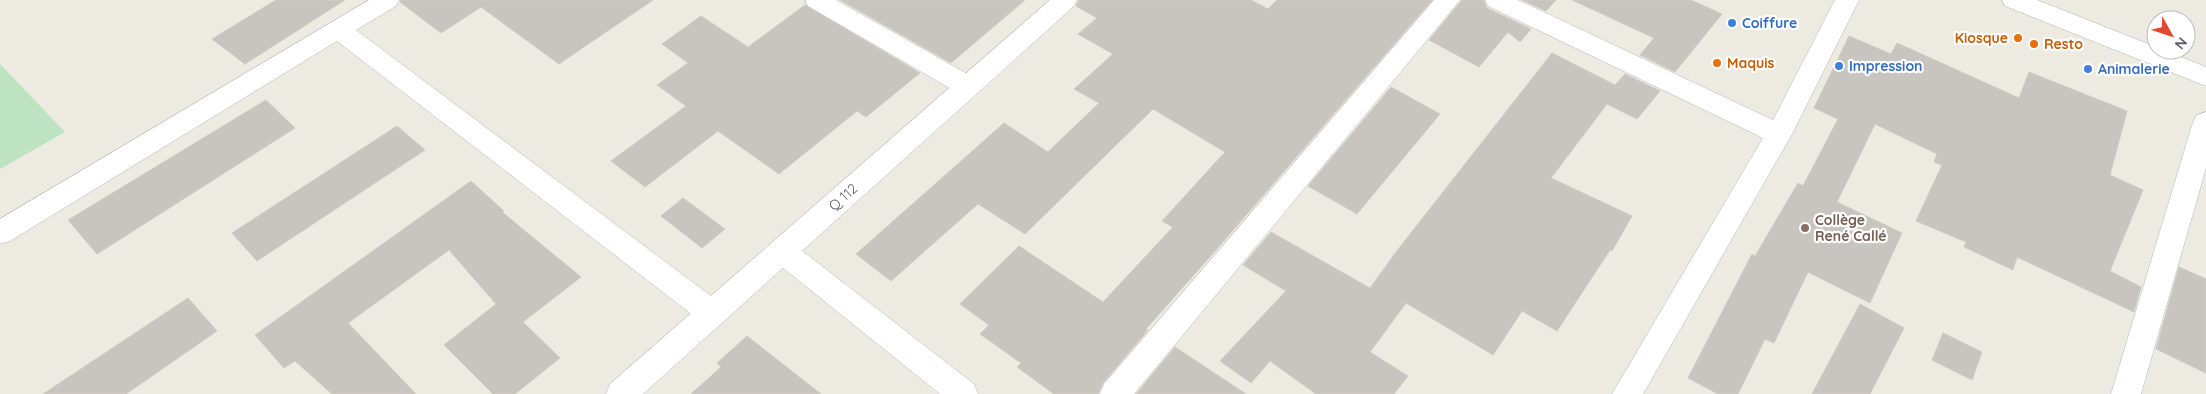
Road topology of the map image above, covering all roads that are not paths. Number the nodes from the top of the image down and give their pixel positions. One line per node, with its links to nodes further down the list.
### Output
1 (387, 0): 8 (street)
2 (817, 0): 10 (street)
3 (1064, 0): 10 (street, Q 112)
4 (1448, 0): 19 (street)
5 (1497, 0): 12 (street)
6 (1847, 0): 12 (street)
7 (2014, 0): 9 (street)
8 (339, 30): 13 (street); 15 (street)
9 (2206, 77)
10 (966, 86): 14 (street, Q 112)
11 (2206, 122): 20 (street)
12 (1779, 134): 16 (street)
13 (0, 233)
14 (782, 251): 15 (street, Q 112); 18 (street)
15 (713, 314): 17 (street, Q 112)
16 (1631, 392)
17 (621, 394)
18 (963, 394)
19 (1115, 394)
20 (2126, 394)

